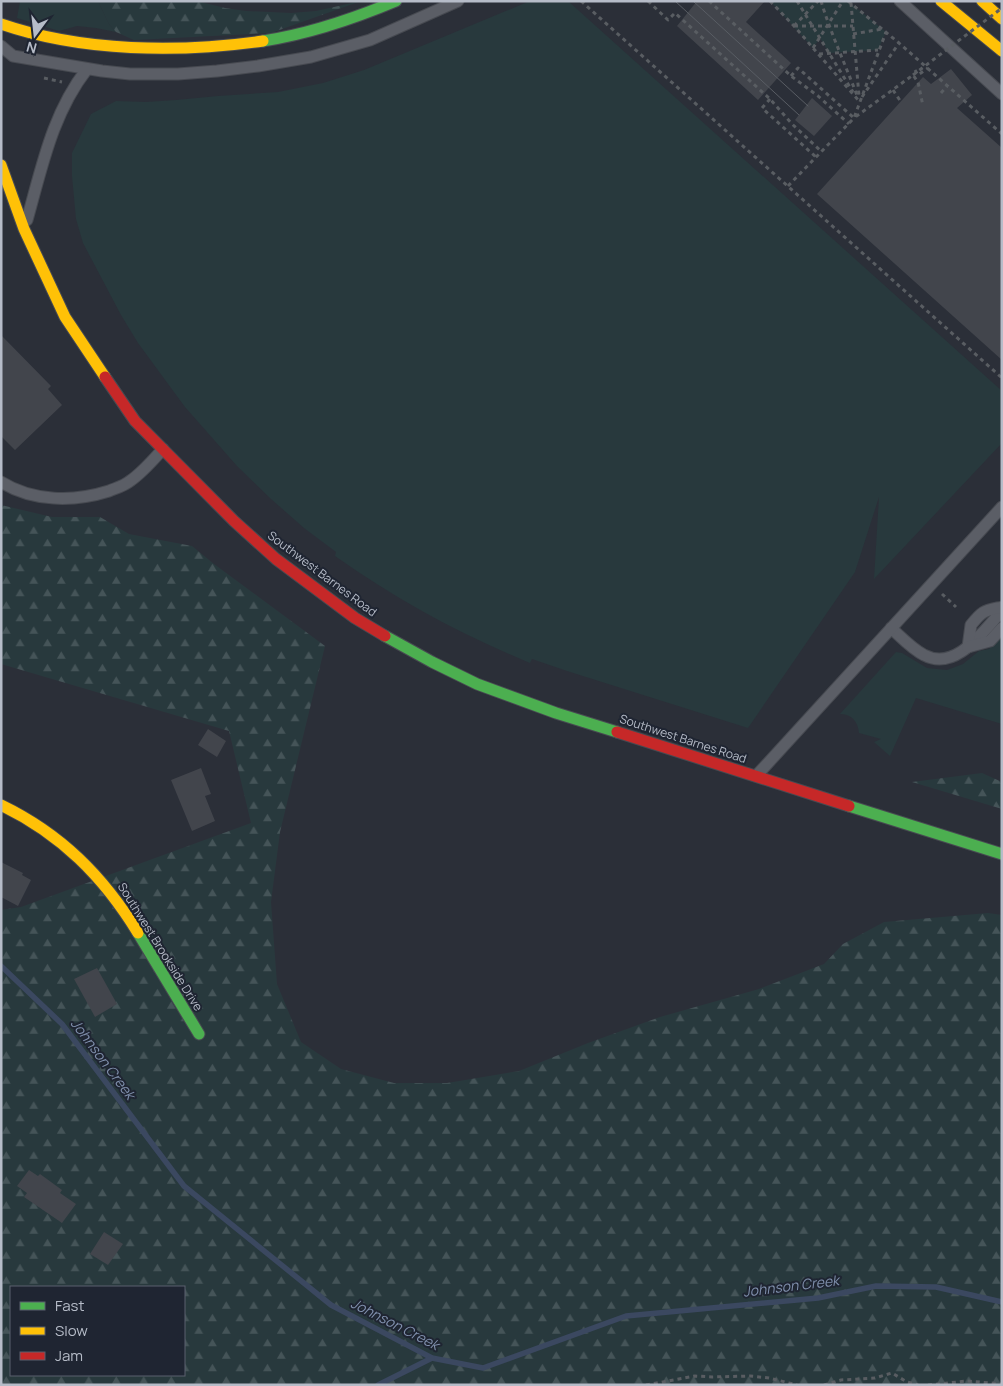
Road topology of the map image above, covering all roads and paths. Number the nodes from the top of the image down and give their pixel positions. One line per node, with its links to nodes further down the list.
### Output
1 (396, 1): 17 (main road)
2 (458, 1): 36 (lane)
3 (581, 1): 54 (path)
4 (648, 1): 44 (path)
5 (709, 1): 38 (path)
6 (771, 1): 18 (path)
7 (796, 1): 15 (path)
8 (819, 1): 15 (path); 20 (path)
9 (844, 1): 20 (path)
10 (900, 1): 43 (lane)
11 (942, 1): 30 (main road)
12 (982, 1): 16 (main road)
13 (849, 2): 21 (path); 22 (path)
14 (1002, 8): 37 (path, bridge)
15 (805, 14): 18 (path); 19 (path)
16 (1002, 19)
17 (1, 24)
18 (794, 26): 19 (path); 28 (path)
19 (812, 26): 20 (path); 25 (path)
20 (828, 26): 21 (path); 25 (path); 33 (path)
21 (853, 26): 24 (path)
22 (882, 29): 23 (path); 24 (path)
23 (886, 32): 26 (path); 29 (path)
24 (853, 34): 31 (path)
25 (820, 37): 28 (path); 32 (path)
26 (899, 43): 35 (path); 45 (path)
27 (1, 46): 36 (lane)
28 (812, 48): 34 (path)
29 (878, 50): 31 (path); 45 (path)
30 (1002, 51)
31 (855, 52): 33 (path); 45 (path)
32 (829, 53): 33 (path); 34 (path); 45 (path)
33 (841, 53): 45 (path)
34 (818, 54): 45 (path)
35 (928, 68): 37 (path); 40 (path)
36 (87, 69): 55 (lane)
37 (916, 71): 39 (path, bridge)
38 (791, 76): 48 (path); 49 (path)
39 (913, 76): 41 (path); 47 (path)
40 (947, 86): 42 (path); 50 (path)
41 (893, 90): 46 (path); 48 (path)
42 (941, 93)
43 (1002, 94)
44 (770, 99): 51 (path); 52 (path)
45 (859, 101): 48 (path)
46 (901, 102)
47 (923, 106)
48 (854, 118): 49 (path)
49 (849, 124): 51 (path)
50 (1002, 134)
51 (822, 152): 52 (path)
52 (817, 158): 54 (path)
53 (1, 165): 55 (main road, Southwest Barnes Road)
54 (788, 186): 56 (path)
55 (24, 229): 57 (main road, Southwest Barnes Road)
56 (1002, 378)
57 (163, 449): 58 (lane); 65 (main road, Southwest Barnes Road)
58 (1, 482)
59 (1002, 507): 62 (lane)
60 (1002, 607): 64 (lane)
61 (1002, 611): 64 (lane)
62 (891, 628): 64 (lane); 65 (lane)
63 (1002, 628): 64 (lane)
64 (968, 647)
65 (755, 776): 67 (main road, Southwest Barnes Road)
66 (1, 804): 68 (main road, Southwest Brookside Drive)
67 (1002, 854)
68 (199, 1034)
69 (1002, 1384): 74 (path)
70 (646, 1385): 71 (path)
71 (797, 1385)
72 (824, 1385): 73 (path)
73 (918, 1385)
74 (928, 1385)

